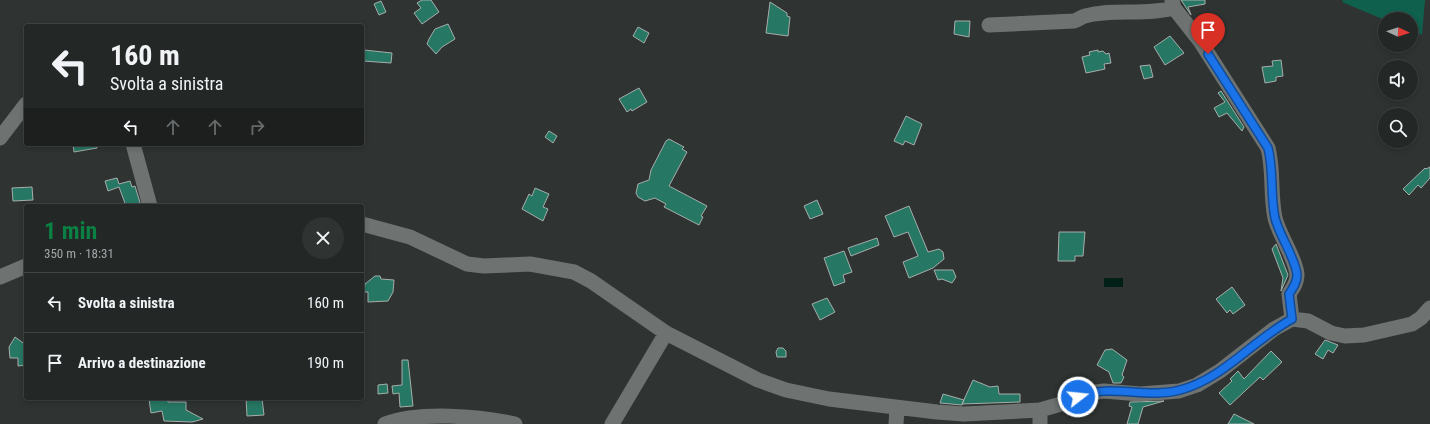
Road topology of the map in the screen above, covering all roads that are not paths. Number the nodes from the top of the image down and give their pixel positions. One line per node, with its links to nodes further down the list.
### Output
1 (1173, 4): 2 (street); 11 (street)
2 (989, 25)
3 (24, 107): 4 (street)
4 (0, 138)
5 (134, 146): 6 (street)
6 (149, 204)
7 (364, 225): 12 (street)
8 (24, 267): 9 (street)
9 (0, 277)
10 (1430, 308): 11 (street)
11 (1292, 319): 14 (street)
12 (666, 333): 13 (street); 17 (street)
13 (897, 408): 14 (street); 18 (street)
14 (1040, 417)
15 (385, 424): 16 (street)
16 (515, 424)
17 (612, 424)
18 (896, 424)

